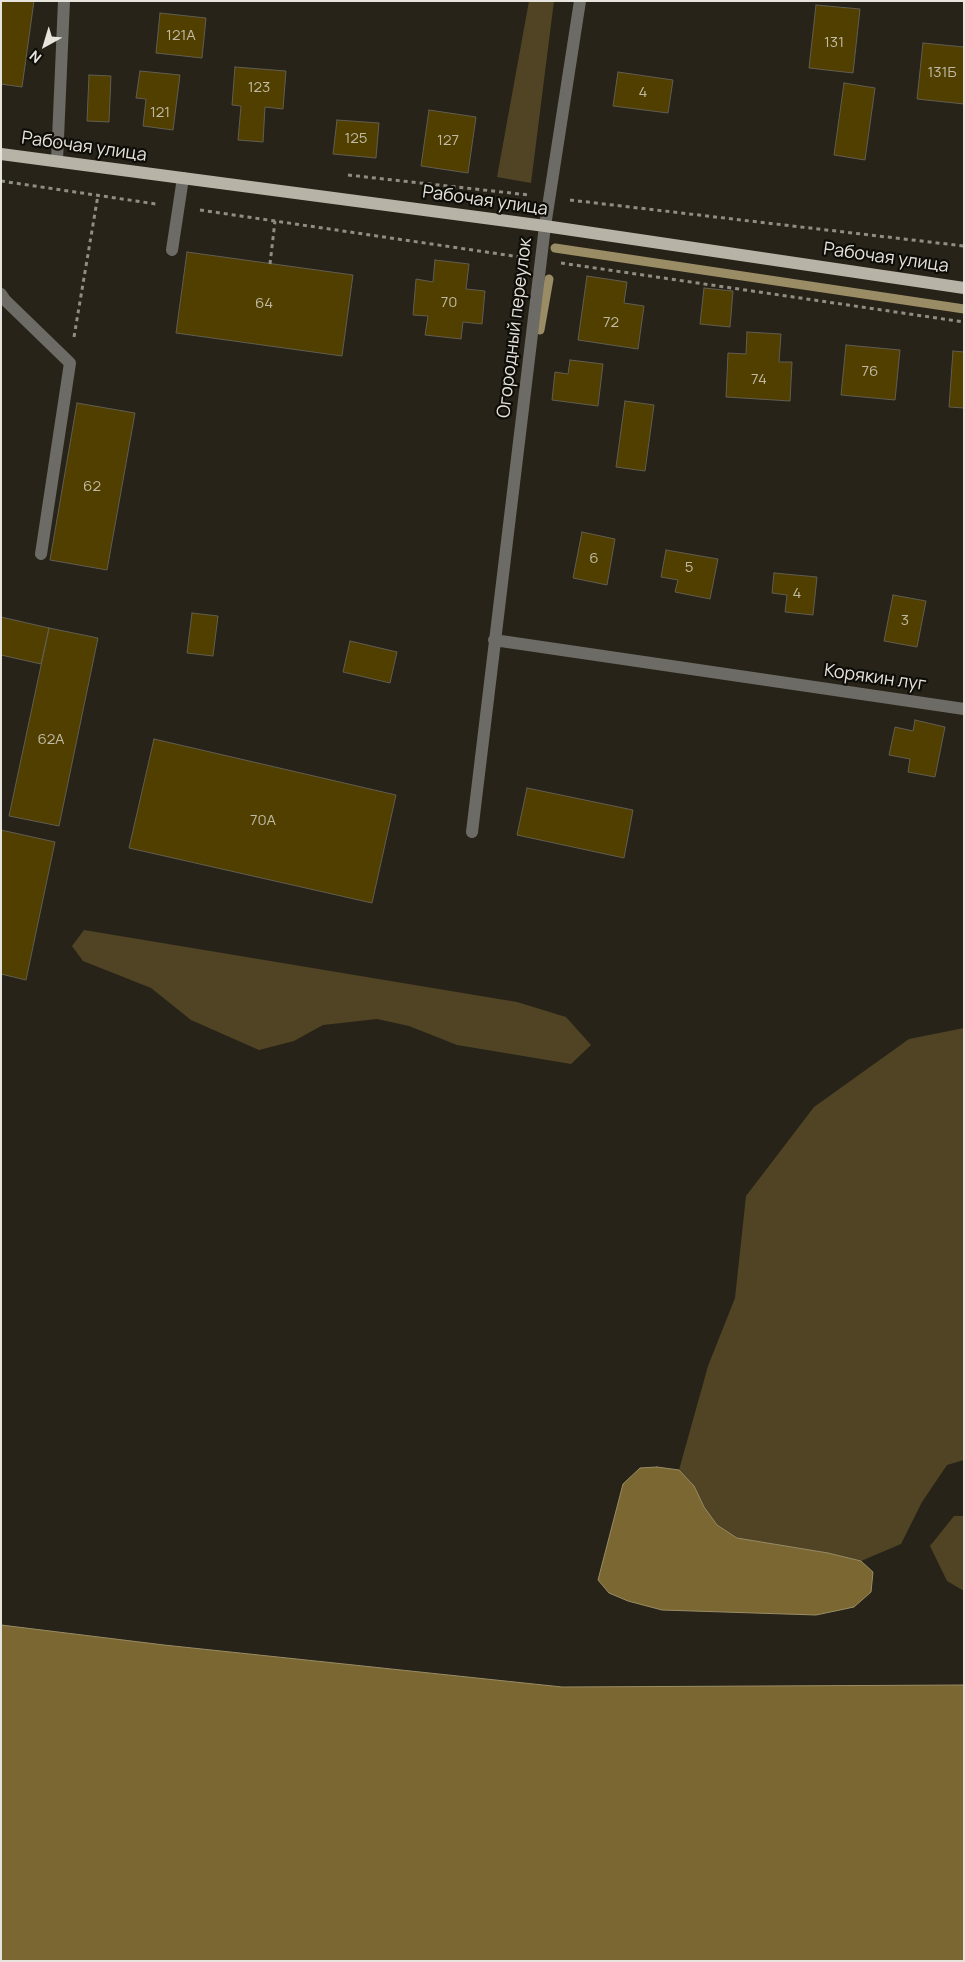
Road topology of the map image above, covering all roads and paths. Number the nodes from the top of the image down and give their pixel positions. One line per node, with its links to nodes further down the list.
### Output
1 (64, 1): 4 (street)
2 (580, 1): 9 (street, Огородный переулок)
3 (1, 154): 4 (main road, Рабочая улица)
4 (57, 161): 6 (main road, Рабочая улица)
5 (342, 175): 9 (path)
6 (183, 178): 10 (street); 12 (main road, Рабочая улица)
7 (1, 180): 8 (path)
8 (98, 195): 10 (path); 20 (path)
9 (549, 197): 12 (street, Огородный переулок); 13 (path)
10 (179, 207): 11 (path); 14 (street)
11 (275, 221): 15 (path); 16 (path)
12 (545, 226): 15 (street, Огородный переулок); 17 (main road, Рабочая улица)
13 (964, 246)
14 (172, 250)
15 (541, 260): 19 (path); 22 (street, Огородный переулок)
16 (270, 264)
17 (964, 288)
18 (1, 294): 20 (street)
19 (964, 322)
20 (70, 363): 21 (street)
21 (41, 554)
22 (494, 640): 23 (street, Корякин луг); 24 (street, Огородный переулок)
23 (964, 709)
24 (472, 832)

